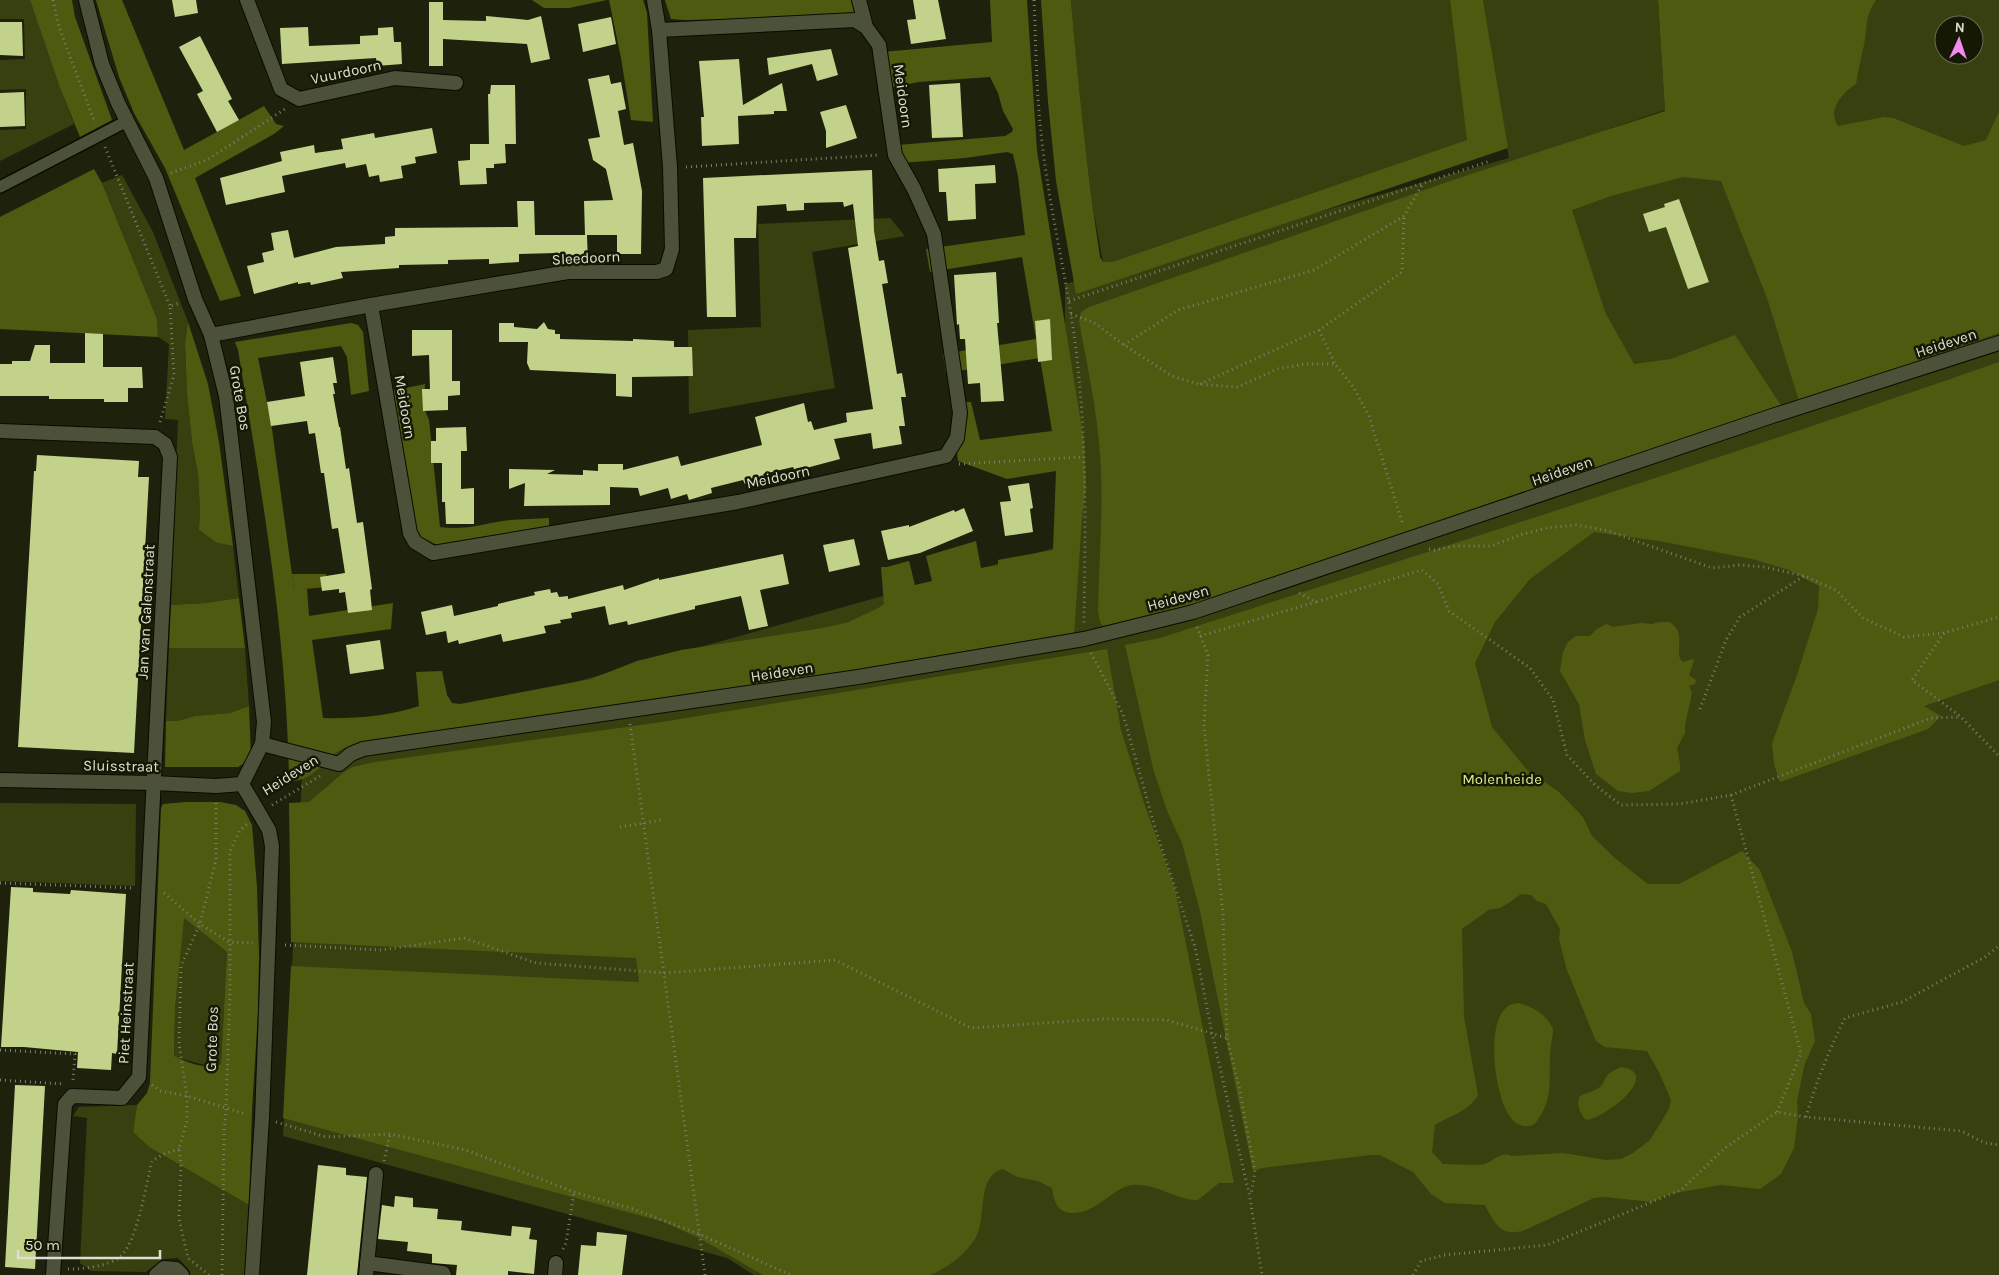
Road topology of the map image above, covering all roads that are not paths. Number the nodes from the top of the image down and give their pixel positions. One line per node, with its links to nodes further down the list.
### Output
1 (86, 0): 8 (street, Grote Bos)
2 (246, 0): 7 (street, Vuurdoorn)
3 (654, 0): 6 (street, Sleedoorn)
4 (859, 0): 5 (street, Meidoorn)
5 (866, 27): 6 (street); 10 (street, Meidoorn)
6 (659, 30): 10 (street, Sleedoorn)
7 (456, 84)
8 (127, 121): 9 (lane); 11 (street, Grote Bos)
9 (0, 187)
10 (371, 305): 11 (street, Sleedoorn)
11 (211, 335): 14 (street, Grote Bos)
12 (1999, 343): 14 (street, Heideven)
13 (0, 431): 16 (street, Jan van Galenstraat)
14 (262, 744): 17 (street, Grote Bos)
15 (0, 780): 16 (street, Sluisstraat)
16 (153, 783): 17 (street, Sluisstraat); 20 (street, Piet Heinstraat)
17 (242, 784): 23 (street)
18 (376, 1174): 19 (street)
19 (366, 1269): 24 (street)
20 (53, 1272)
21 (156, 1275): 22 (street)
22 (182, 1275)
23 (252, 1275)
24 (444, 1275)

